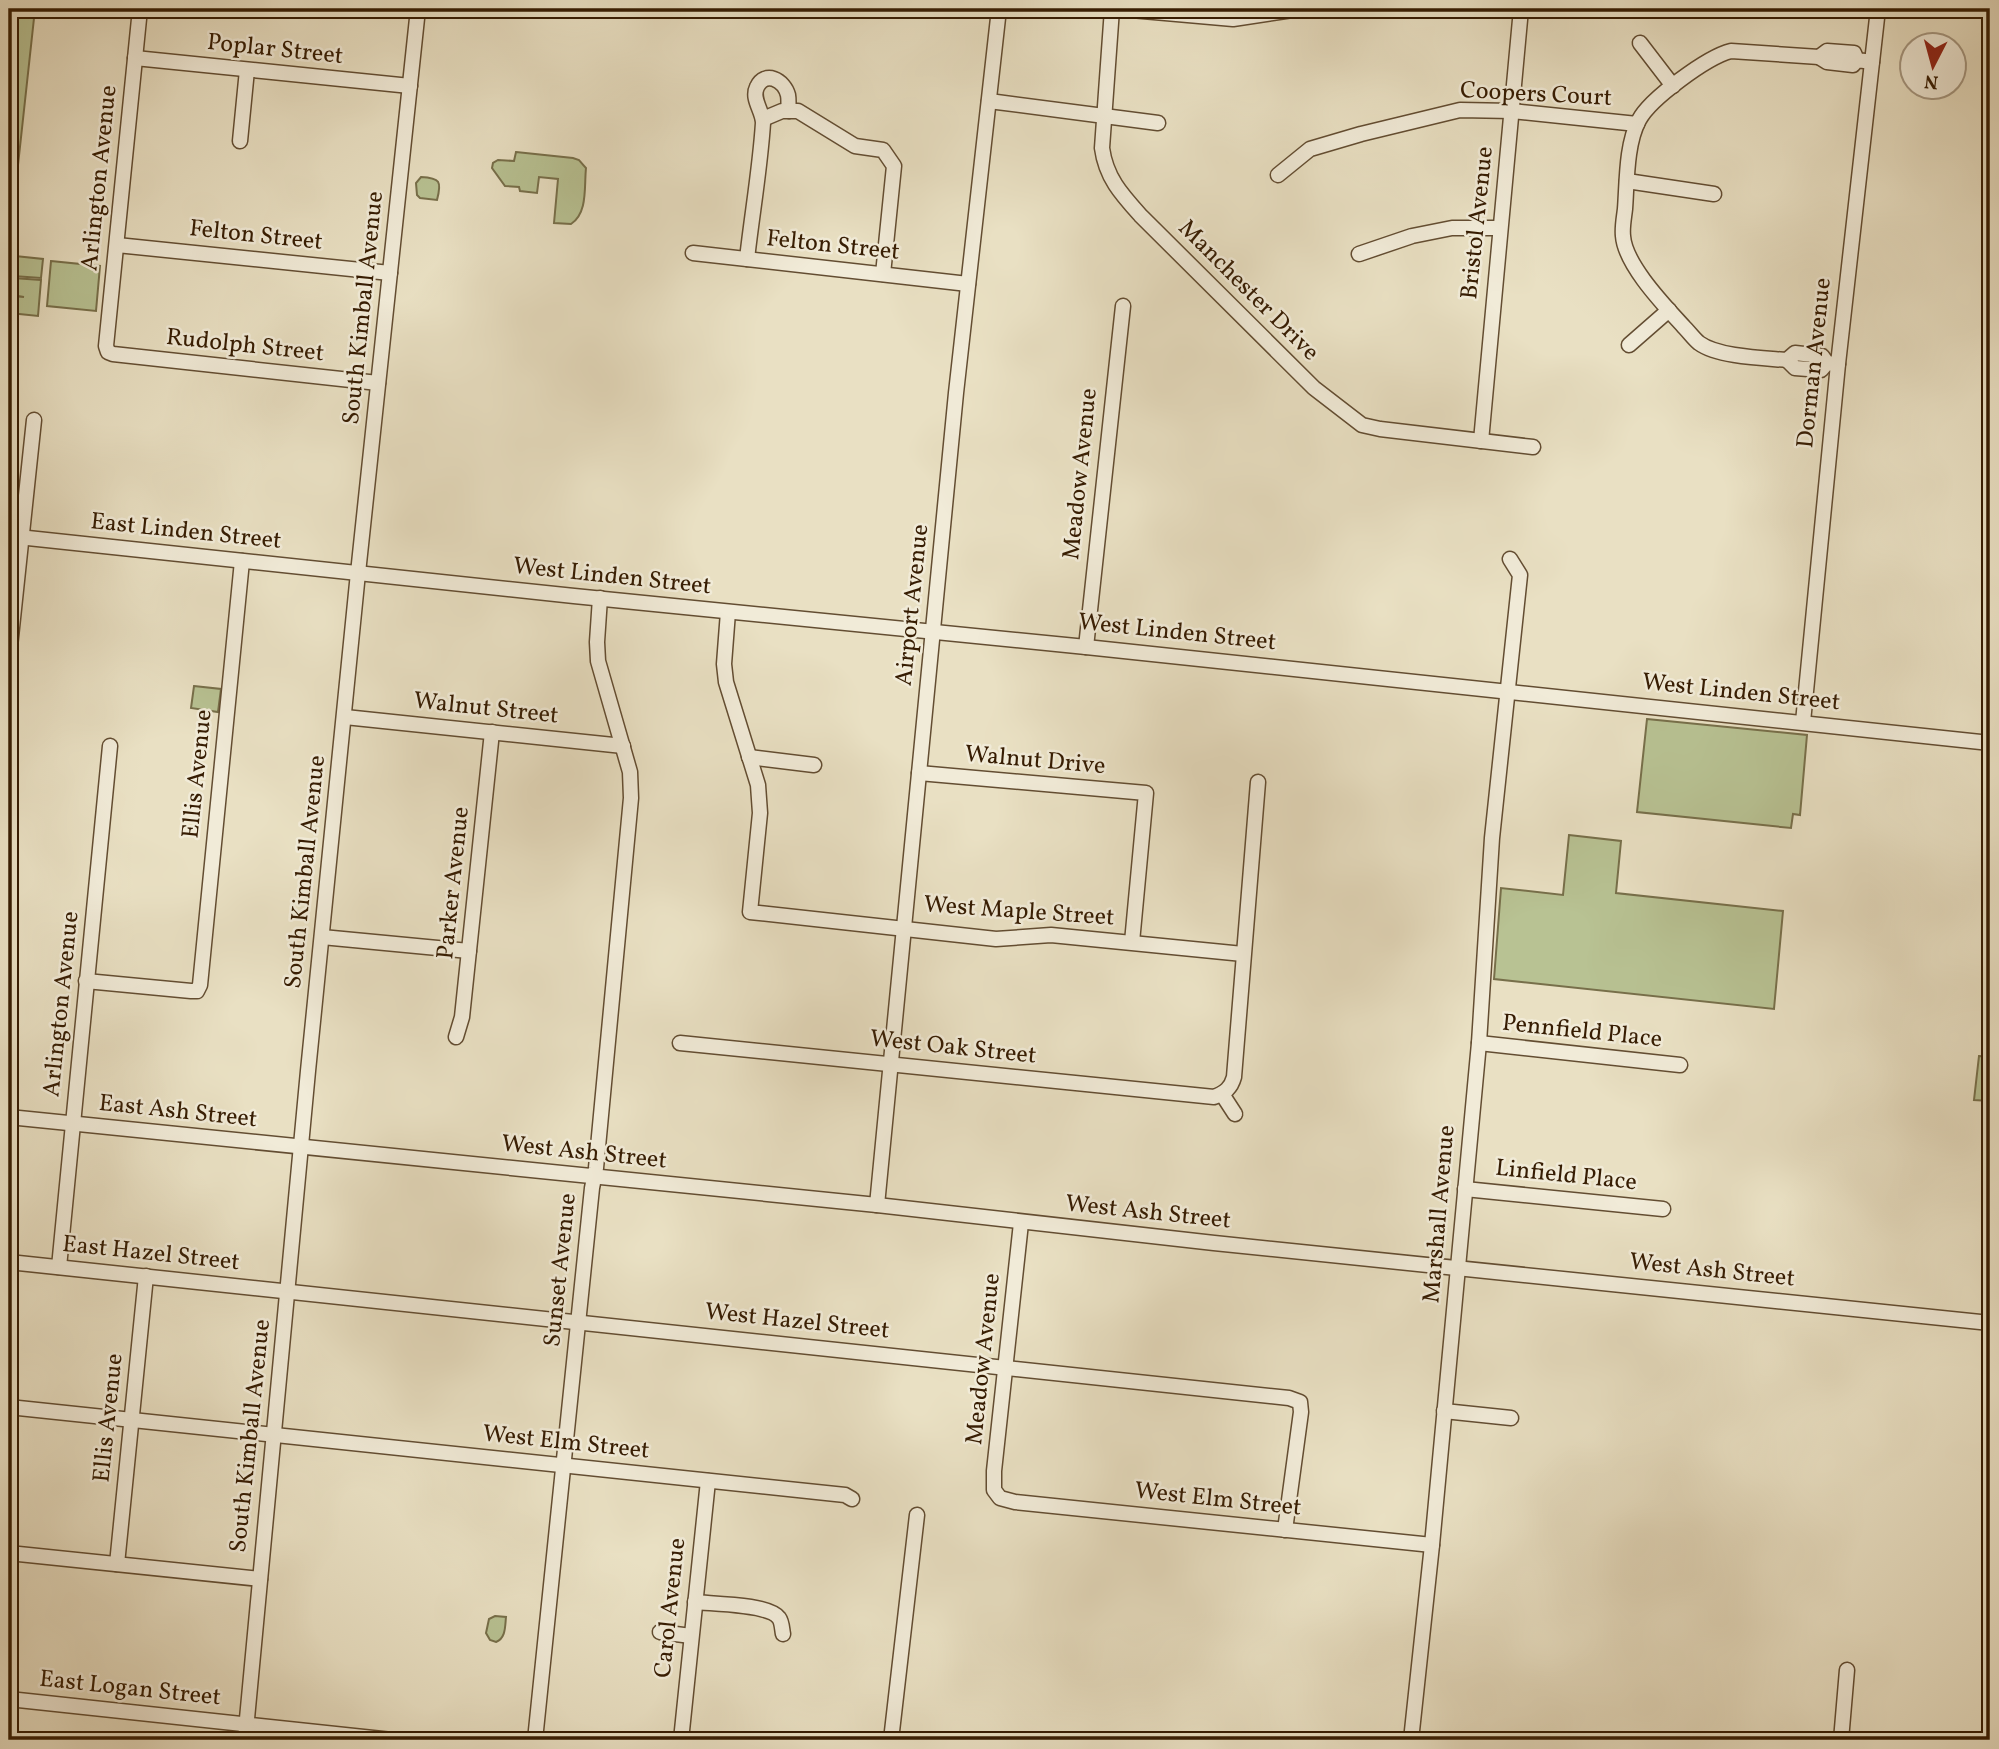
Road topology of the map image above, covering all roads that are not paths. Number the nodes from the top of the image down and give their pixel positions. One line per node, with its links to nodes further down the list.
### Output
1 (140, 9): 11 (street, Arlington Avenue)
2 (418, 9): 14 (street, South Kimball Avenue)
3 (999, 9): 16 (street, Airport Avenue)
4 (1112, 9): 19 (street, Manchester Drive)
5 (1120, 9): 9 (street)
6 (1299, 9): 9 (street)
7 (1521, 9): 18 (street, Bristol Avenue)
8 (1878, 9): 12 (street, Dorman Avenue)
9 (1276, 11)
10 (1640, 43): 15 (street)
11 (135, 58): 13 (street, Poplar Street); 28 (street, Arlington Avenue)
12 (1864, 61): 15 (street); 39 (street, Dorman Avenue)
13 (247, 70): 14 (street, Poplar Street); 23 (street)
14 (410, 86): 32 (street, South Kimball Avenue)
15 (1673, 86): 22 (street)
16 (989, 101): 19 (street); 34 (street, Airport Avenue)
17 (789, 111): 20 (street); 20 (street); 33 (street)
18 (1512, 111): 22 (street, Coopers Court); 24 (street, Coopers Court); 27 (street, Bristol Avenue)
19 (1104, 117): 21 (street); 42 (street, Manchester Drive)
20 (763, 120): 31 (street)
21 (1158, 123)
22 (1637, 124): 25 (street)
23 (240, 141)
24 (1278, 175)
25 (1627, 181): 26 (street); 36 (street)
26 (1714, 194)
27 (1500, 228): 30 (street); 42 (street, Bristol Avenue)
28 (117, 245): 32 (street, Felton Street); 38 (street, Arlington Avenue)
29 (693, 253): 31 (street, Felton Street)
30 (1359, 254)
31 (747, 259): 33 (street, Felton Street)
32 (390, 273): 40 (street, South Kimball Avenue)
33 (883, 274): 34 (street, Felton Street)
34 (968, 284): 50 (street, Airport Avenue)
35 (1123, 306): 51 (street, Meadow Avenue)
36 (1669, 310): 37 (street); 39 (street)
37 (1629, 345)
38 (108, 352): 40 (street, Rudolph Street)
39 (1832, 364): 55 (street, Dorman Avenue)
40 (378, 383): 47 (street, South Kimball Avenue)
41 (34, 421): 44 (street)
42 (1481, 441): 43 (street, Manchester Drive)
43 (1533, 447)
44 (15, 536): 46 (street, East Linden Street); 52 (street)
45 (1510, 559): 53 (street, Marshall Avenue)
46 (242, 561): 47 (street, East Linden Street); 69 (street, Ellis Avenue)
47 (358, 573): 48 (street, West Linden Street); 54 (street, South Kimball Avenue)
48 (600, 598): 49 (street, West Linden Street); 59 (street, Sunset Avenue)
49 (728, 612): 50 (street, West Linden Street); 60 (street)
50 (933, 632): 51 (street, West Linden Street); 62 (street, Airport Avenue)
51 (1086, 647): 53 (street, West Linden Street)
52 (9, 656)
53 (1507, 691): 55 (street, West Linden Street); 72 (street, Marshall Avenue)
54 (345, 717): 56 (street, Walnut Street); 65 (street, South Kimball Avenue)
55 (1802, 722): 57 (street, West Linden Street)
56 (492, 732): 59 (street, Walnut Street); 67 (street, Parker Avenue)
57 (1990, 743)
58 (110, 746): 69 (street, Arlington Avenue)
59 (623, 746): 80 (street, Sunset Avenue)
60 (749, 757): 61 (street); 64 (street, West Maple Street)
61 (814, 765)
62 (919, 774): 64 (street, Airport Avenue); 66 (street, Walnut Drive)
63 (1258, 782): 68 (street)
64 (904, 928): 66 (street, West Maple Street); 73 (street, Airport Avenue)
65 (322, 937): 67 (street); 79 (street, South Kimball Avenue)
66 (1132, 943): 68 (street, West Maple Street)
67 (469, 951): 70 (street, Parker Avenue)
68 (1243, 954): 75 (street)
69 (86, 981): 78 (street, Arlington Avenue)
70 (456, 1037)
71 (680, 1043): 73 (street, West Oak Street)
72 (1479, 1044): 74 (street, Pennfield Place); 81 (street, Marshall Avenue)
73 (891, 1064): 75 (street, West Oak Street); 82 (street, Airport Avenue)
74 (1680, 1065)
75 (1222, 1094): 76 (street)
76 (1235, 1114)
77 (9, 1117): 78 (street, East Ash Street)
78 (73, 1124): 79 (street, East Ash Street); 86 (street, Arlington Avenue)
79 (301, 1147): 80 (street, West Ash Street); 89 (street, South Kimball Avenue)
80 (594, 1178): 82 (street, West Ash Street); 90 (street, Sunset Avenue)
81 (1465, 1189): 83 (street, Linfield Place); 87 (street, Marshall Avenue)
82 (877, 1205): 84 (street, West Ash Street)
83 (1663, 1209)
84 (1021, 1223): 87 (street, West Ash Street); 92 (street, Meadow Avenue)
85 (9, 1262): 86 (street, East Hazel Street)
86 (59, 1267): 88 (street, East Hazel Street)
87 (1458, 1267): 91 (street, West Ash Street); 94 (street, Marshall Avenue)
88 (146, 1276): 89 (street, East Hazel Street); 96 (street, Ellis Avenue)
89 (288, 1292): 90 (street, West Hazel Street); 97 (street, South Kimball Avenue)
90 (578, 1322): 92 (street, West Hazel Street); 98 (street, Sunset Avenue)
91 (1990, 1323)
92 (1006, 1366): 100 (street, Meadow Avenue); 103 (street, West Hazel Street)
93 (9, 1407): 96 (street, West Elm Street)
94 (1444, 1411): 95 (street); 104 (street, Marshall Avenue)
95 (1511, 1418)
96 (131, 1419): 97 (street, West Elm Street); 106 (street, Ellis Avenue)
97 (275, 1435): 98 (street, West Elm Street); 107 (street, South Kimball Avenue)
98 (563, 1466): 99 (street, West Elm Street); 117 (street, Sunset Avenue)
99 (708, 1481): 101 (street, West Elm Street); 108 (street, Carol Avenue)
100 (1000, 1498): 103 (street, West Elm Street)
101 (852, 1499)
102 (917, 1515): 119 (street)
103 (1285, 1530): 104 (street, West Elm Street)
104 (1432, 1545): 120 (street, Marshall Avenue)
105 (9, 1553): 106 (street)
106 (117, 1564): 107 (street)
107 (260, 1579): 114 (street, South Kimball Avenue)
108 (695, 1602): 110 (street); 111 (street, Carol Avenue)
109 (660, 1632): 111 (street)
110 (783, 1634)
111 (691, 1636): 118 (street, Carol Avenue)
112 (1847, 1670): 121 (street)
113 (9, 1699): 114 (street, East Logan Street)
114 (246, 1725): 115 (street, South Kimball Avenue); 116 (street, East Logan Street)
115 (245, 1740)
116 (391, 1740)
117 (535, 1740)
118 (681, 1740)
119 (891, 1740)
120 (1410, 1740)
121 (1841, 1740)

